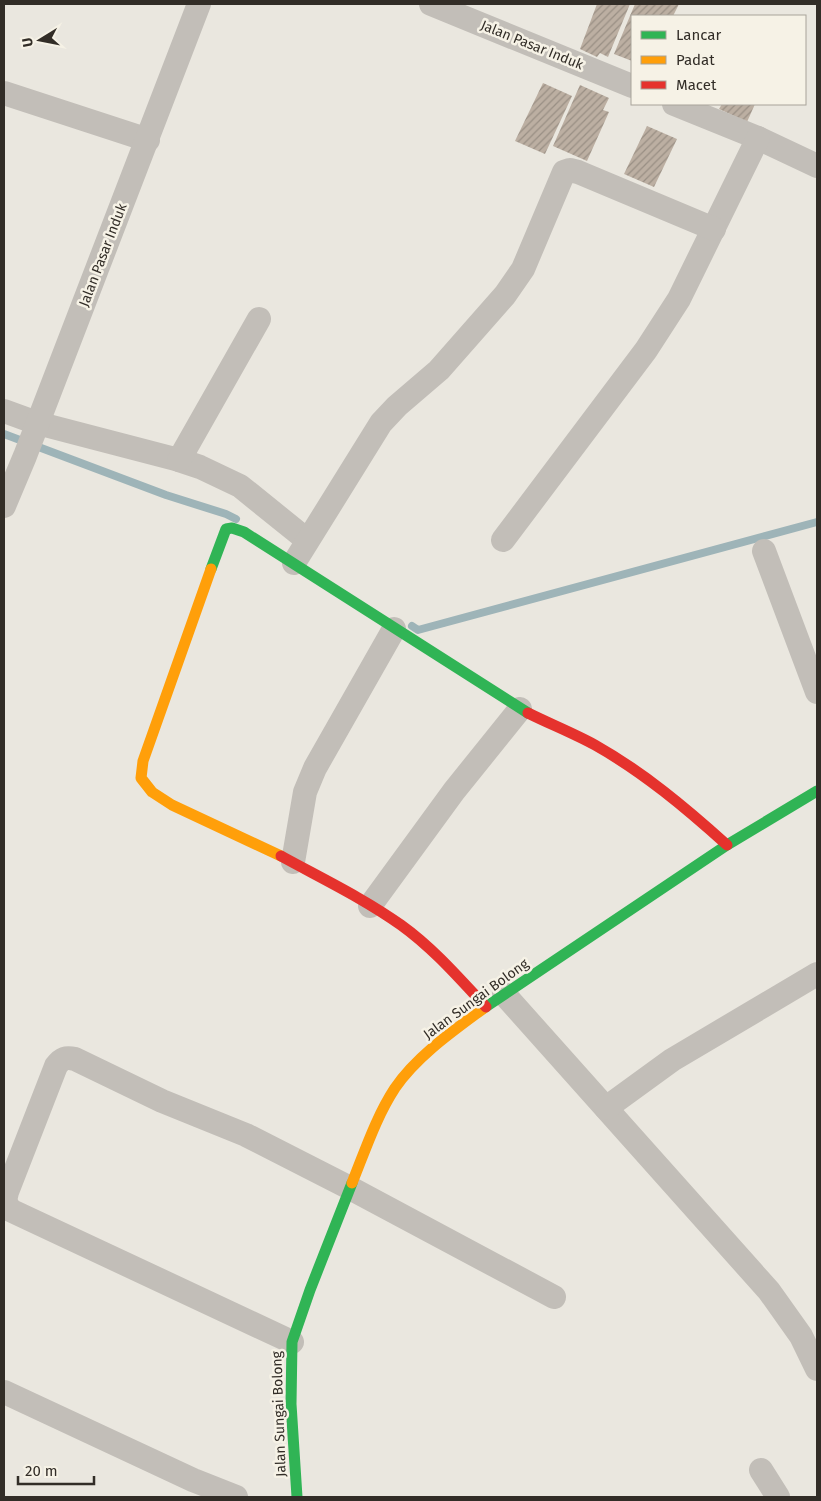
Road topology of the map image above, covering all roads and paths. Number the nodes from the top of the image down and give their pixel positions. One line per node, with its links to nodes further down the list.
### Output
1 (199, 4): 7 (street, Jalan Pasar Induk)
2 (431, 4): 3 (street, Jalan Pasar Induk)
3 (631, 86)
4 (4, 93): 7 (street)
5 (676, 105): 6 (street)
6 (758, 138): 8 (street); 9 (street)
7 (148, 140): 12 (street, Jalan Pasar Induk)
8 (817, 166)
9 (714, 229): 15 (street); 17 (street)
10 (259, 319): 13 (street)
11 (4, 411): 12 (street)
12 (35, 428): 13 (street); 14 (street, Jalan Pasar Induk)
13 (179, 460): 17 (street)
14 (4, 506)
15 (503, 540)
16 (764, 551): 19 (street)
17 (299, 554): 18 (street); 23 (street)
18 (394, 629): 20 (street); 23 (street)
19 (817, 692)
20 (520, 709): 22 (street); 24 (street)
21 (817, 791): 22 (street, Jalan Sungai Bolong)
22 (727, 845): 26 (street, Jalan Sungai Bolong)
23 (293, 862): 24 (street)
24 (370, 906): 26 (street)
25 (817, 974): 27 (street)
26 (495, 1001): 27 (street); 28 (street, Jalan Sungai Bolong)
27 (606, 1108): 31 (street)
28 (350, 1188): 29 (street); 30 (street, Jalan Sungai Bolong); 30 (street)
29 (554, 1297)
30 (292, 1342): 35 (street, Jalan Sungai Bolong)
31 (817, 1369)
32 (4, 1392): 34 (street)
33 (761, 1470): 36 (street)
34 (236, 1497)
35 (297, 1497)
36 (778, 1497)

